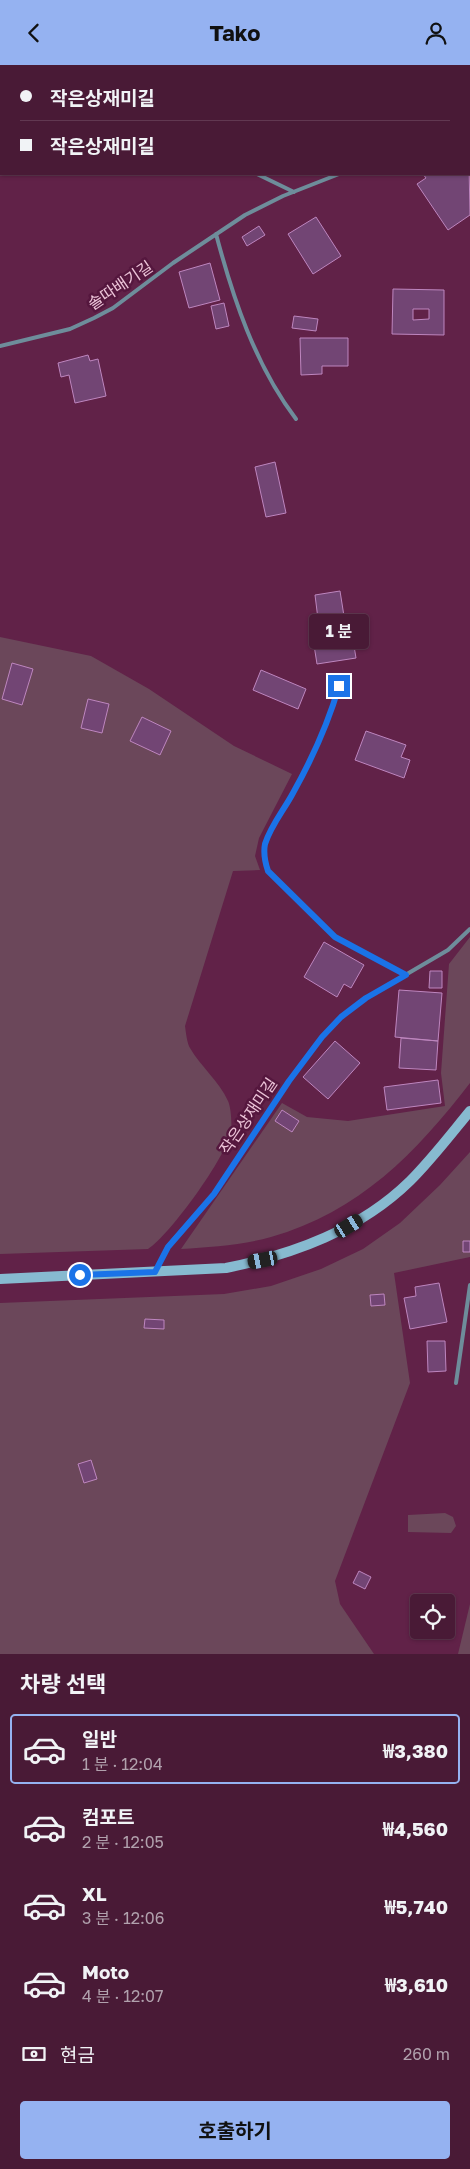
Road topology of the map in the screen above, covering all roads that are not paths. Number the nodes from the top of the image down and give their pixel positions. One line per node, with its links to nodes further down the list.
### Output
1 (259, 175): 3 (lane)
2 (336, 175): 3 (lane, 솔따배기길)
3 (294, 192): 4 (lane, 솔따배기길)
4 (216, 234): 5 (lane, 솔따배기길); 6 (lane)
5 (0, 346)
6 (296, 419)
7 (339, 686): 9 (lane)
8 (470, 929): 9 (lane, 작은상재미길)
9 (406, 975): 11 (lane, 작은상재미길)
10 (470, 1111): 11 (street)
11 (155, 1272): 12 (street)
12 (0, 1279)
13 (470, 1285): 14 (lane)
14 (456, 1383)

